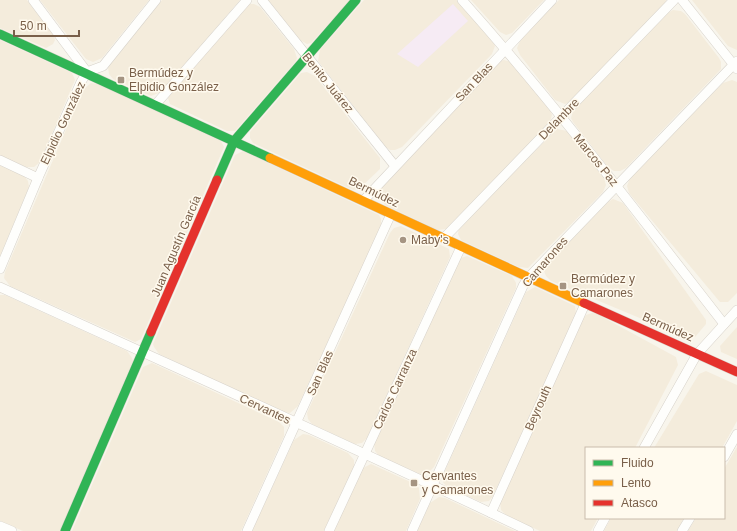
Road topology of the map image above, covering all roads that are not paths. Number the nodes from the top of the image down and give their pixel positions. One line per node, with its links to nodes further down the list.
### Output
1 (33, 0): 14 (street)
2 (156, 0): 14 (street, Elpidio González)
3 (247, 0): 15 (street)
4 (262, 0): 12 (street, Benito Juárez)
5 (356, 0): 12 (street, Juan Agustín García)
6 (462, 0): 11 (street, Marcos Paz)
7 (552, 0): 11 (street, San Blas)
8 (674, 0): 16 (street, Delambre)
9 (682, 0): 13 (street)
10 (0, 34): 14 (street, Bermúdez)
11 (505, 48): 16 (street, Marcos Paz); 19 (street, San Blas)
12 (307, 57): 17 (street, Juan Agustín García); 19 (street, Benito Juárez)
13 (736, 65): 21 (street, Camarones)
14 (87, 72): 15 (street, Bermúdez); 20 (street, Elpidio González)
15 (156, 104): 17 (street, Bermúdez)
16 (561, 117): 21 (street, Marcos Paz); 24 (street, Delambre)
17 (234, 141): 22 (street, Bermúdez); 32 (street, Juan Agustín García)
18 (0, 160): 20 (street)
19 (395, 166): 22 (street, San Blas)
20 (38, 178): 26 (street, Elpidio González)
21 (616, 185): 27 (street, Camarones); 31 (street, Marcos Paz)
22 (364, 200): 23 (street, Bermúdez)
23 (391, 214): 24 (street, Bermúdez); 35 (street, San Blas)
24 (444, 238): 25 (street, Bermúdez)
25 (461, 247): 27 (street, Bermúdez); 38 (street, Carlos Carranza)
26 (0, 269)
27 (528, 278): 29 (street, Bermúdez); 40 (street, Camarones)
28 (0, 287): 32 (street, Cervantes)
29 (585, 304): 33 (street, Bermúdez); 41 (street, Beyrouth)
30 (737, 310): 31 (street)
31 (724, 324): 33 (street)
32 (143, 352): 35 (street, Cervantes); 46 (street, Juan Agustín García)
33 (697, 354): 34 (street, Bermúdez); 37 (street)
34 (737, 372)
35 (297, 424): 38 (street, Cervantes); 47 (street, San Blas)
36 (737, 434): 39 (street)
37 (645, 447)
38 (365, 453): 40 (street, Cervantes); 48 (street, Carlos Carranza)
39 (725, 455)
40 (432, 485): 41 (street, Cervantes); 49 (street, Camarones)
41 (491, 513): 50 (street, Cervantes)
42 (604, 519): 51 (street)
43 (689, 519): 52 (street)
44 (0, 526): 45 (street)
45 (12, 531)
46 (65, 531)
47 (247, 531)
48 (329, 531)
49 (412, 531)
50 (529, 531)
51 (598, 531)
52 (682, 531)

